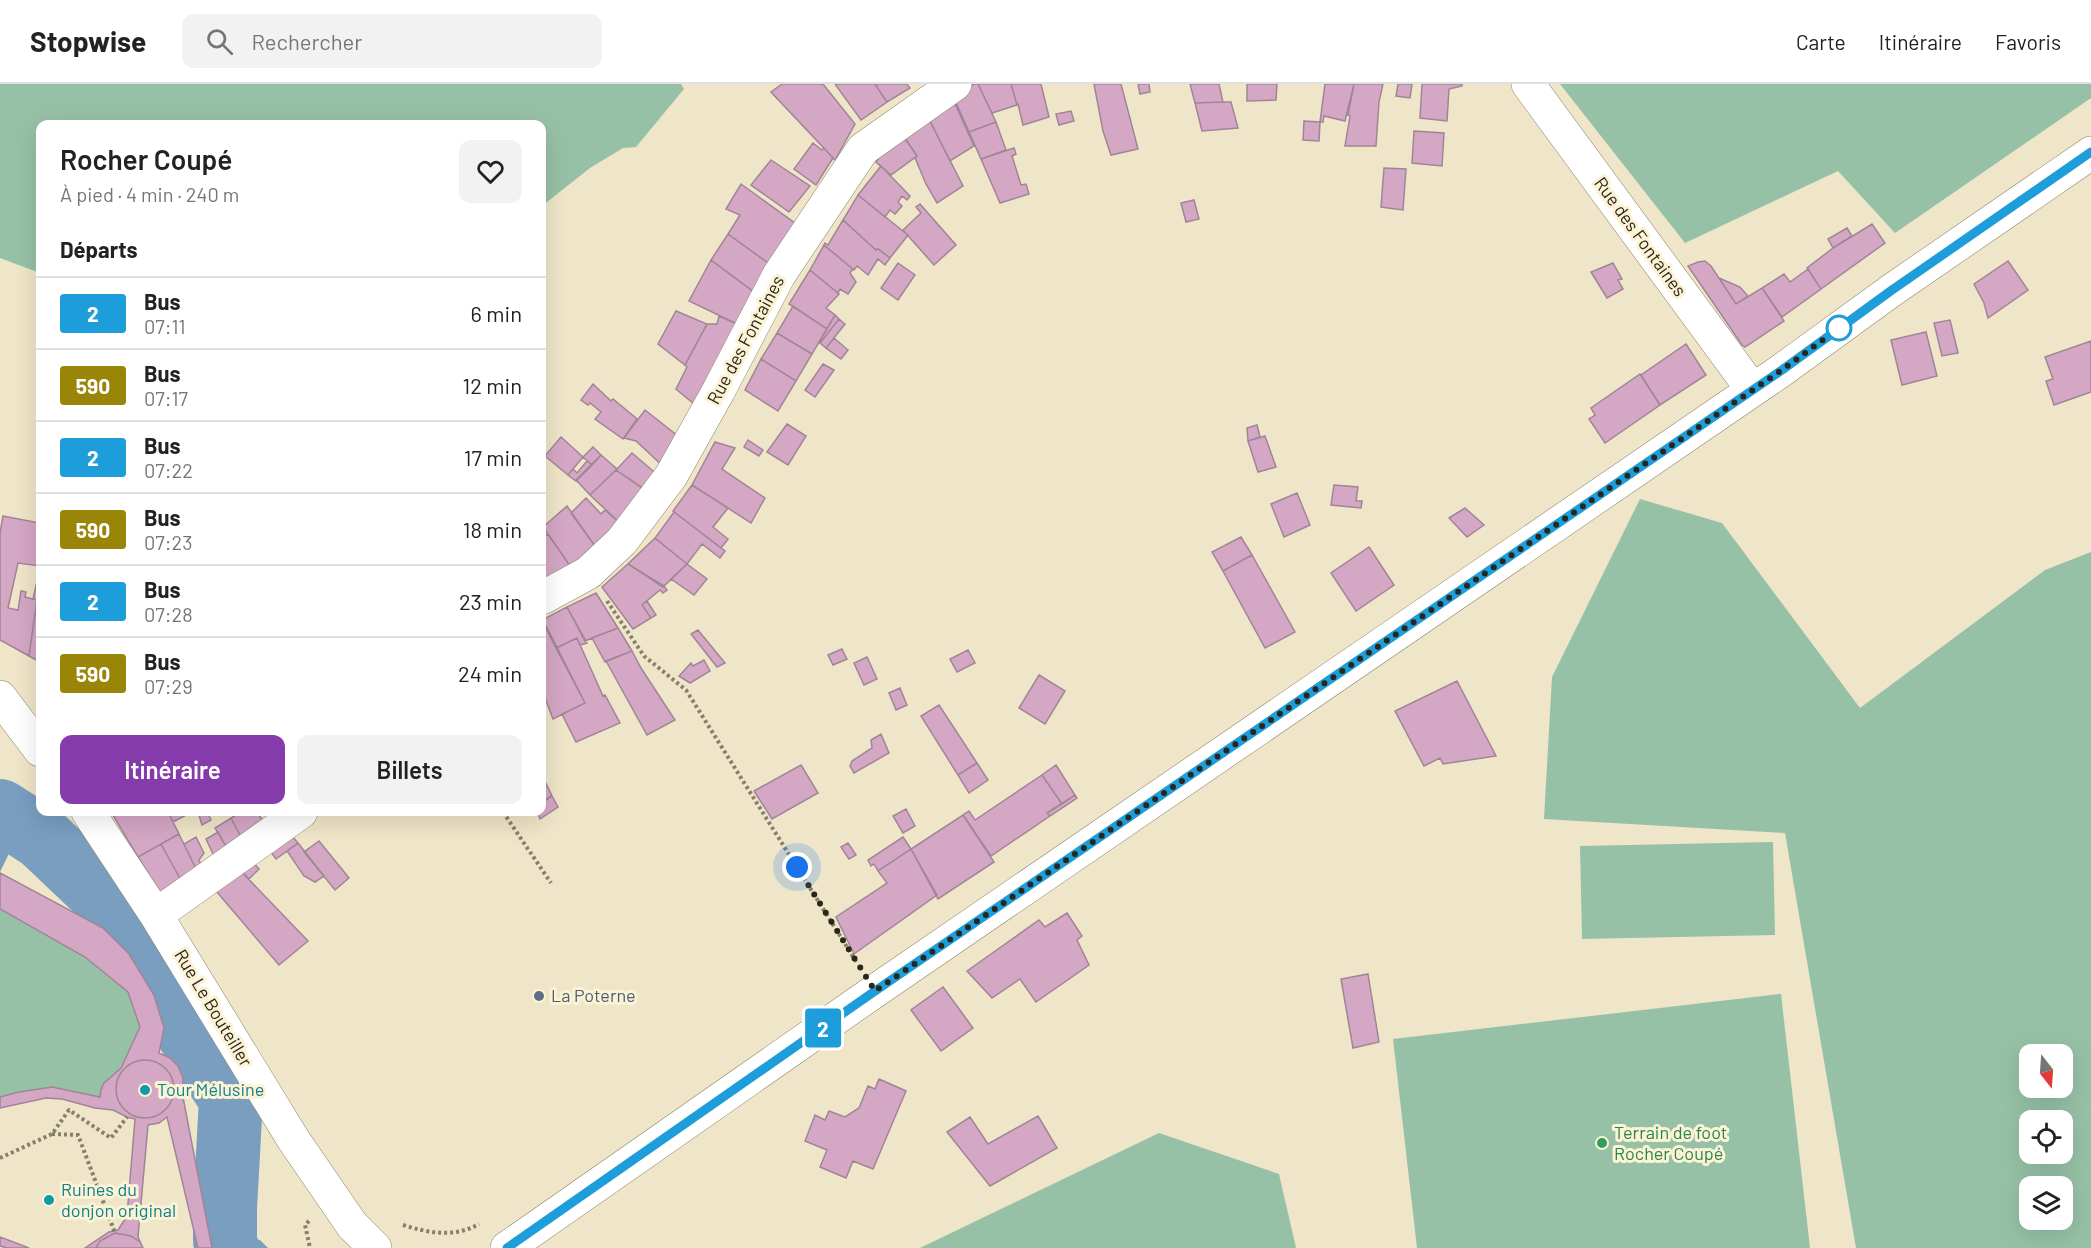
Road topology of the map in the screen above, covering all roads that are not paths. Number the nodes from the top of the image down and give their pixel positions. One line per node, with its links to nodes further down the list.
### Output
1 (955, 84): 5 (main road, Rue des Fontaines)
2 (1528, 84): 4 (main road, Rue des Fontaines)
3 (2091, 153): 4 (main road)
4 (1752, 389): 13 (main road)
5 (546, 596)
6 (0, 697): 7 (main road)
7 (36, 741)
8 (91, 816): 10 (main road, Rue Le Bouteiller)
9 (295, 816): 10 (main road)
10 (156, 915): 11 (main road, Rue Le Bouteiller)
11 (351, 1237): 12 (main road, Rue Le Bouteiller)
12 (375, 1248)
13 (507, 1248)

